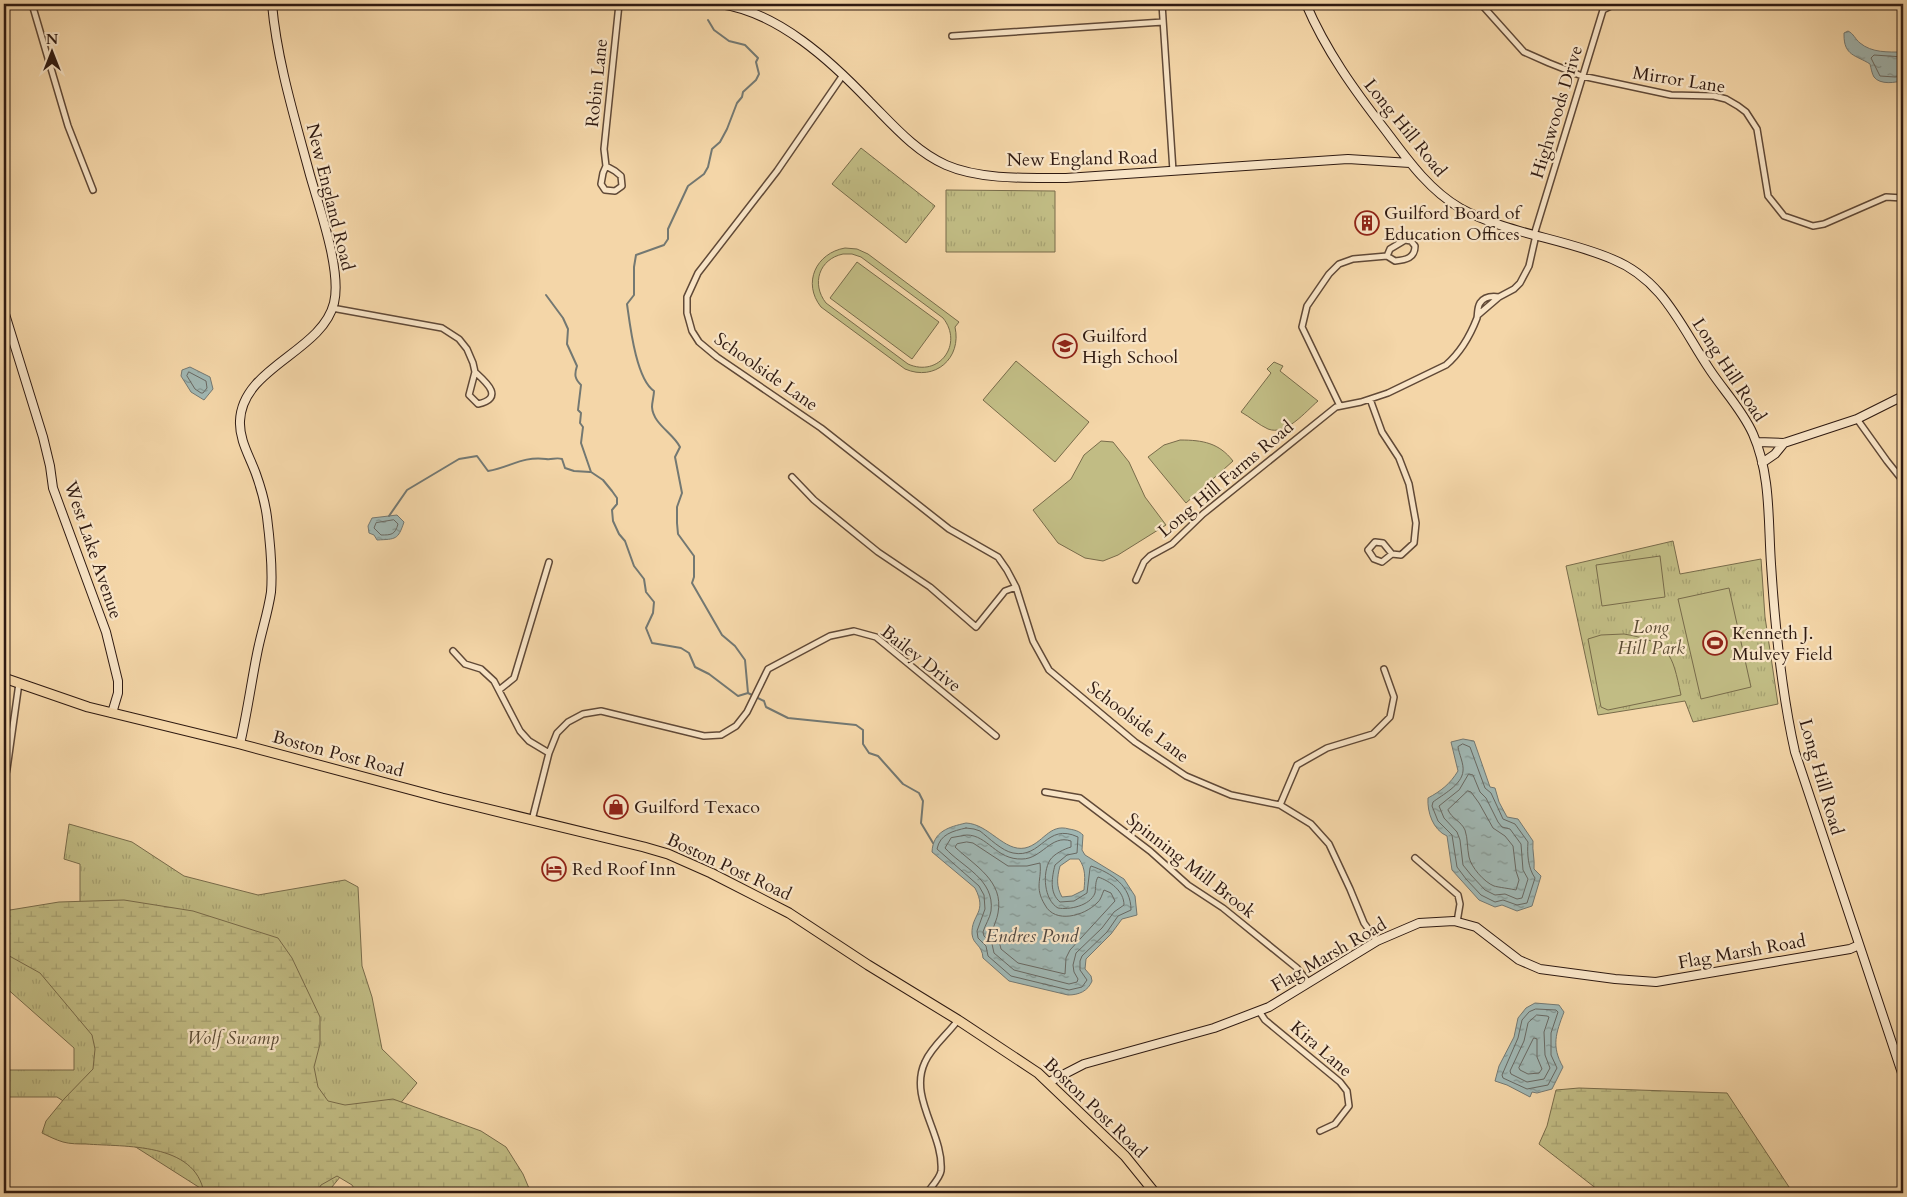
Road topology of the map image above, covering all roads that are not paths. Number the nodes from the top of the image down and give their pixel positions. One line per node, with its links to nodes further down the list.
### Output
1 (32, 4): 16 (street)
2 (272, 4): 20 (street, New England Road)
3 (620, 4): 14 (street, Robin Lane)
4 (720, 4): 11 (street, New England Road)
5 (1162, 4): 9 (street)
6 (1306, 4): 13 (street, Long Hill Road)
7 (1481, 4): 12 (street, Mirror Lane)
8 (1615, 4): 12 (street, Highwoods Drive)
9 (1163, 22): 10 (street); 15 (street)
10 (952, 36)
11 (843, 75): 15 (street, New England Road); 35 (street, Schoolside Lane)
12 (1582, 76): 17 (street, Mirror Lane); 18 (street, Highwoods Drive)
13 (1410, 163): 15 (street, New England Road); 18 (street, Long Hill Road)
14 (606, 166): 14 (street, Robin Lane)
15 (1173, 171)
16 (93, 190)
17 (1903, 198)
18 (1535, 235): 24 (street, Long Hill Farms Road); 27 (street, Long Hill Road)
19 (1387, 256): 19 (street); 25 (street)
20 (332, 308): 22 (street); 43 (street, New England Road)
21 (4, 311): 41 (street, West Lake Avenue)
22 (475, 372): 22 (street)
23 (1903, 396): 26 (street)
24 (1370, 399): 25 (street, Long Hill Farms Road); 32 (street)
25 (1340, 406): 34 (street, Long Hill Farms Road)
26 (1857, 419): 28 (street); 31 (street)
27 (1756, 442): 28 (street); 29 (street, Long Hill Road)
28 (1784, 443): 29 (street)
29 (1762, 463): 52 (street, Long Hill Road)
30 (792, 478): 35 (street)
31 (1903, 481)
32 (1392, 554): 32 (street)
33 (549, 562): 40 (street)
34 (1136, 580)
35 (1016, 588): 47 (street, Schoolside Lane)
36 (453, 652): 40 (street)
37 (1384, 668): 47 (street)
38 (4, 678): 39 (main road, Boston Post Road)
39 (19, 683): 41 (main road, Boston Post Road); 45 (street)
40 (499, 690): 44 (street)
41 (112, 713): 43 (main road, Boston Post Road)
42 (996, 736): 44 (street, Bailey Drive)
43 (240, 744): 48 (main road, Boston Post Road)
44 (549, 753): 48 (street)
45 (4, 784)
46 (1045, 792): 53 (street, Spinning Mill Brook)
47 (1280, 805): 51 (street, Schoolside Lane)
48 (532, 820): 55 (main road, Boston Post Road)
49 (1415, 858): 50 (street)
50 (1457, 922): 51 (street, Flag Marsh Road); 52 (street, Flag Marsh Road)
51 (1377, 941): 53 (street, Flag Marsh Road)
52 (1859, 945): 56 (street, Long Hill Road)
53 (1309, 983): 54 (street, Flag Marsh Road)
54 (1259, 1011): 57 (street, Flag Marsh Road); 58 (street, Kira Lane)
55 (958, 1020): 57 (main road, Boston Post Road); 59 (street)
56 (1903, 1076)
57 (1049, 1082): 60 (main road, Boston Post Road)
58 (1320, 1131)
59 (927, 1193)
60 (1155, 1193)

